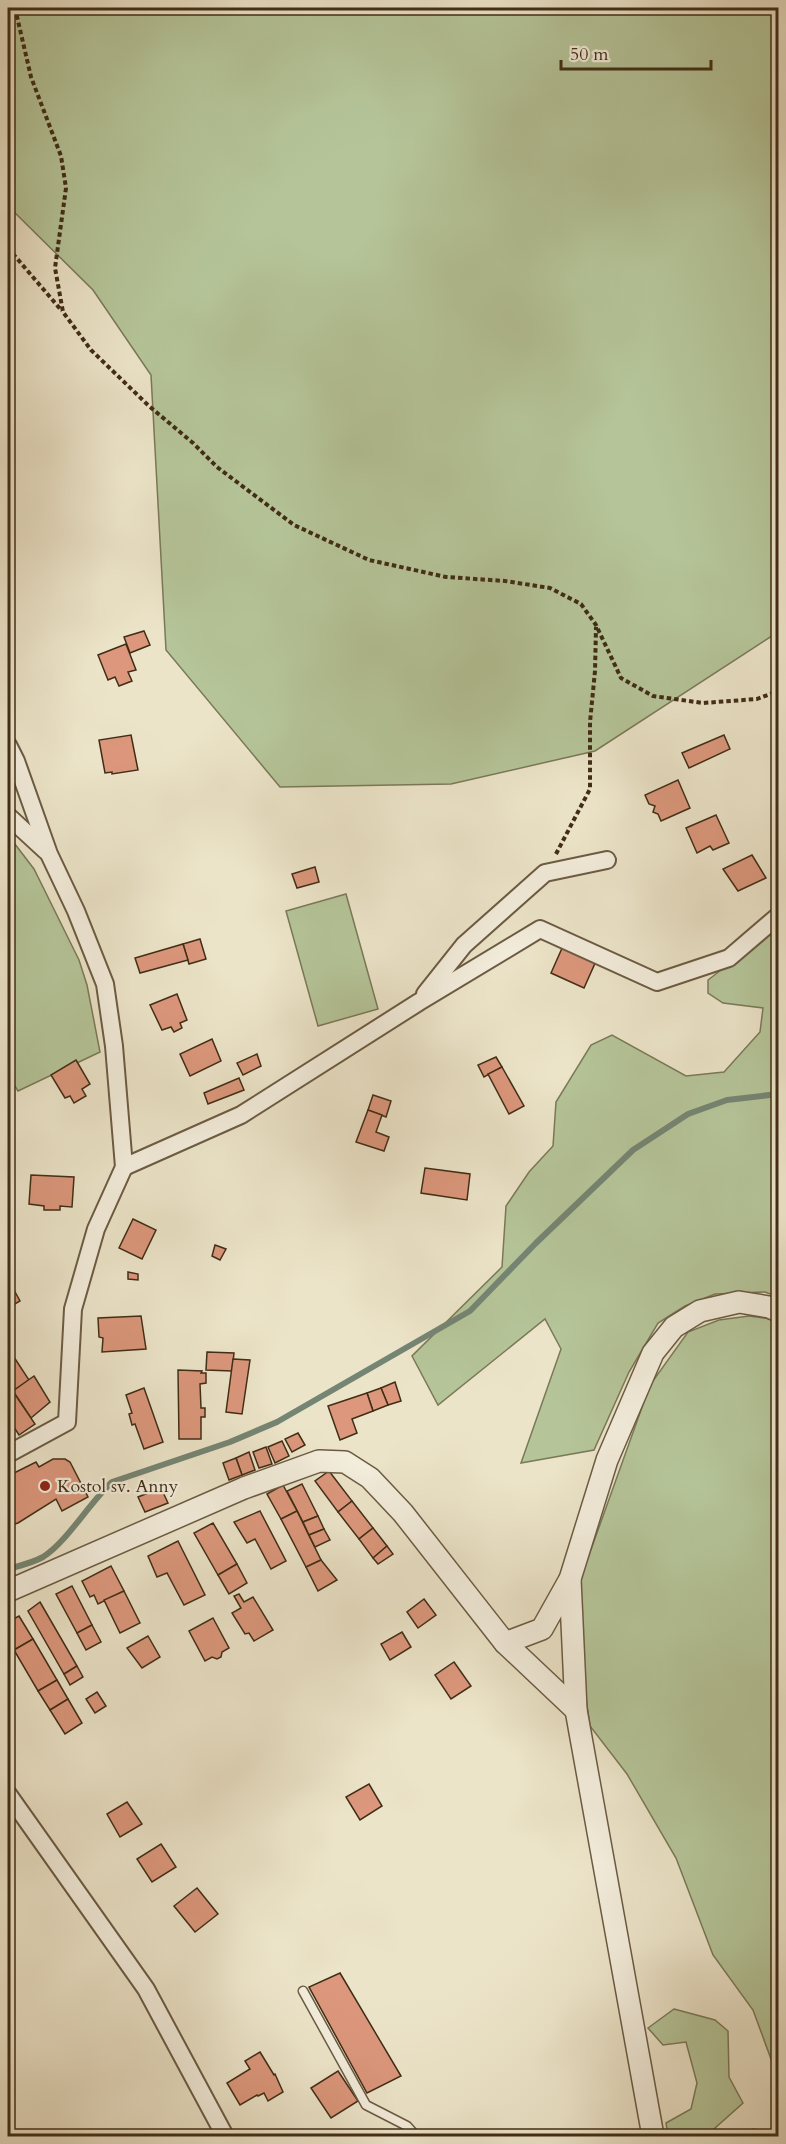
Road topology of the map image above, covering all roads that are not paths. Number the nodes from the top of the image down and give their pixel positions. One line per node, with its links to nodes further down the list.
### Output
1 (8, 745): 2 (street)
2 (12, 766): 4 (street)
3 (8, 816): 4 (street)
4 (49, 854): 8 (street)
5 (607, 860): 7 (street)
6 (778, 916): 7 (street)
7 (419, 1002): 8 (street)
8 (124, 1167): 10 (street)
9 (778, 1311): 11 (street)
10 (8, 1454)
11 (570, 1579): 13 (street); 14 (street)
12 (8, 1591): 13 (street)
13 (505, 1643): 14 (street)
14 (576, 1710): 19 (street)
15 (8, 1794): 17 (street)
16 (303, 1991): 18 (lane)
17 (225, 2136)
18 (416, 2136)
19 (653, 2136)

